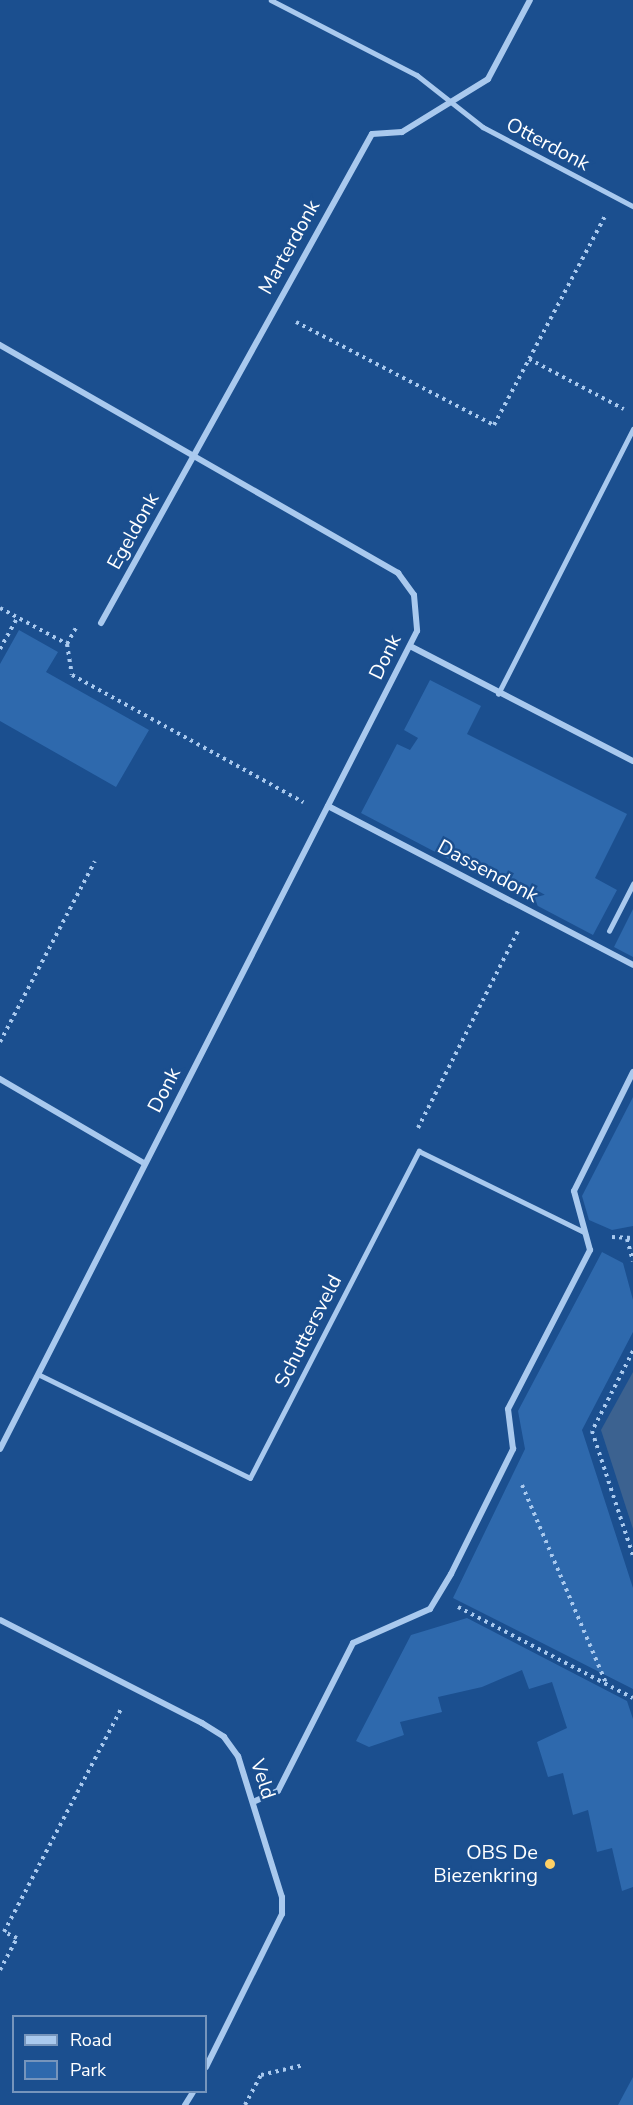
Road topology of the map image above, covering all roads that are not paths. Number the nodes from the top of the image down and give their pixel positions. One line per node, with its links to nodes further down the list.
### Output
1 (271, 0): 3 (lane, Otterdonk)
2 (530, 0): 3 (street)
3 (454, 103): 4 (lane, Otterdonk); 7 (street, Marterdonk)
4 (633, 206)
5 (0, 345): 7 (street, Donk)
6 (633, 429): 10 (lane)
7 (195, 456): 8 (street, Egeldonk); 9 (street, Donk)
8 (101, 623)
9 (410, 646): 10 (street); 12 (street, Donk)
10 (498, 694): 11 (street)
11 (633, 761)
12 (328, 806): 15 (street, Dassendonk); 18 (street, Donk)
13 (633, 884): 14 (lane)
14 (609, 931)
15 (633, 965)
16 (633, 1072): 19 (street)
17 (0, 1079): 18 (street)
18 (144, 1163): 20 (street, Donk)
19 (585, 1232): 20 (lane, Schuttersveld); 23 (street)
20 (38, 1374): 21 (street)
21 (0, 1449)
22 (0, 1620): 23 (street, Veld)
23 (253, 1802): 24 (street, Veld)
24 (207, 2065)

